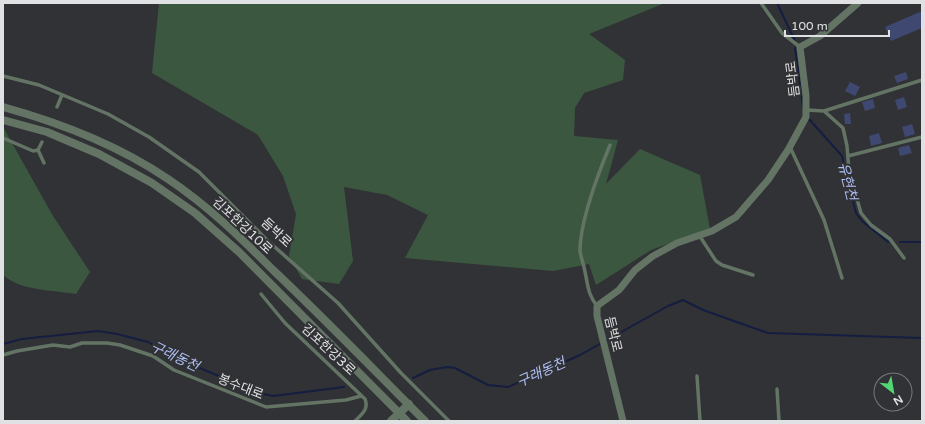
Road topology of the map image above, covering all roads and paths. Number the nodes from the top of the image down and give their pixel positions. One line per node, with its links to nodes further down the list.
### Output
1 (761, 3): 3 (lane)
2 (858, 3): 3 (street, 듬박로)
3 (800, 47): 9 (street, 듬박로)
4 (3, 76): 6 (lane, 듬박로)
5 (922, 80): 10 (lane)
6 (62, 95): 8 (lane); 38 (lane, 듬박로)
7 (3, 107): 30 (street, 김포한강10로)
8 (57, 108)
9 (807, 110): 10 (lane, 듬박로); 16 (street, 듬박로)
10 (824, 111): 18 (lane)
11 (3, 120): 31 (street, 김포한강10로)
12 (922, 137): 18 (lane)
13 (3, 138): 17 (lane)
14 (42, 142): 17 (lane)
15 (610, 145): 25 (lane)
16 (790, 147): 20 (street, 듬박로); 23 (lane)
17 (38, 150): 19 (lane)
18 (848, 156): 21 (lane)
19 (44, 163)
20 (699, 235): 22 (lane); 25 (street, 듬박로)
21 (904, 258)
22 (753, 275)
23 (842, 278)
24 (261, 294): 29 (lane, 김포한강3로)
25 (597, 306): 39 (street, 듬박로)
26 (3, 355): 29 (lane, 봉수대로)
27 (697, 376): 40 (lane)
28 (777, 389): 41 (lane)
29 (361, 396): 33 (lane)
30 (408, 404): 31 (street); 32 (street, 김포한강10로)
31 (399, 413): 34 (street); 35 (street, 김포한강10로)
32 (418, 414): 36 (street); 37 (street, 김포한강10로)
33 (355, 421)
34 (391, 421)
35 (407, 421)
36 (411, 421)
37 (425, 421)
38 (449, 421)
39 (623, 421)
40 (700, 421)
41 (779, 421)

